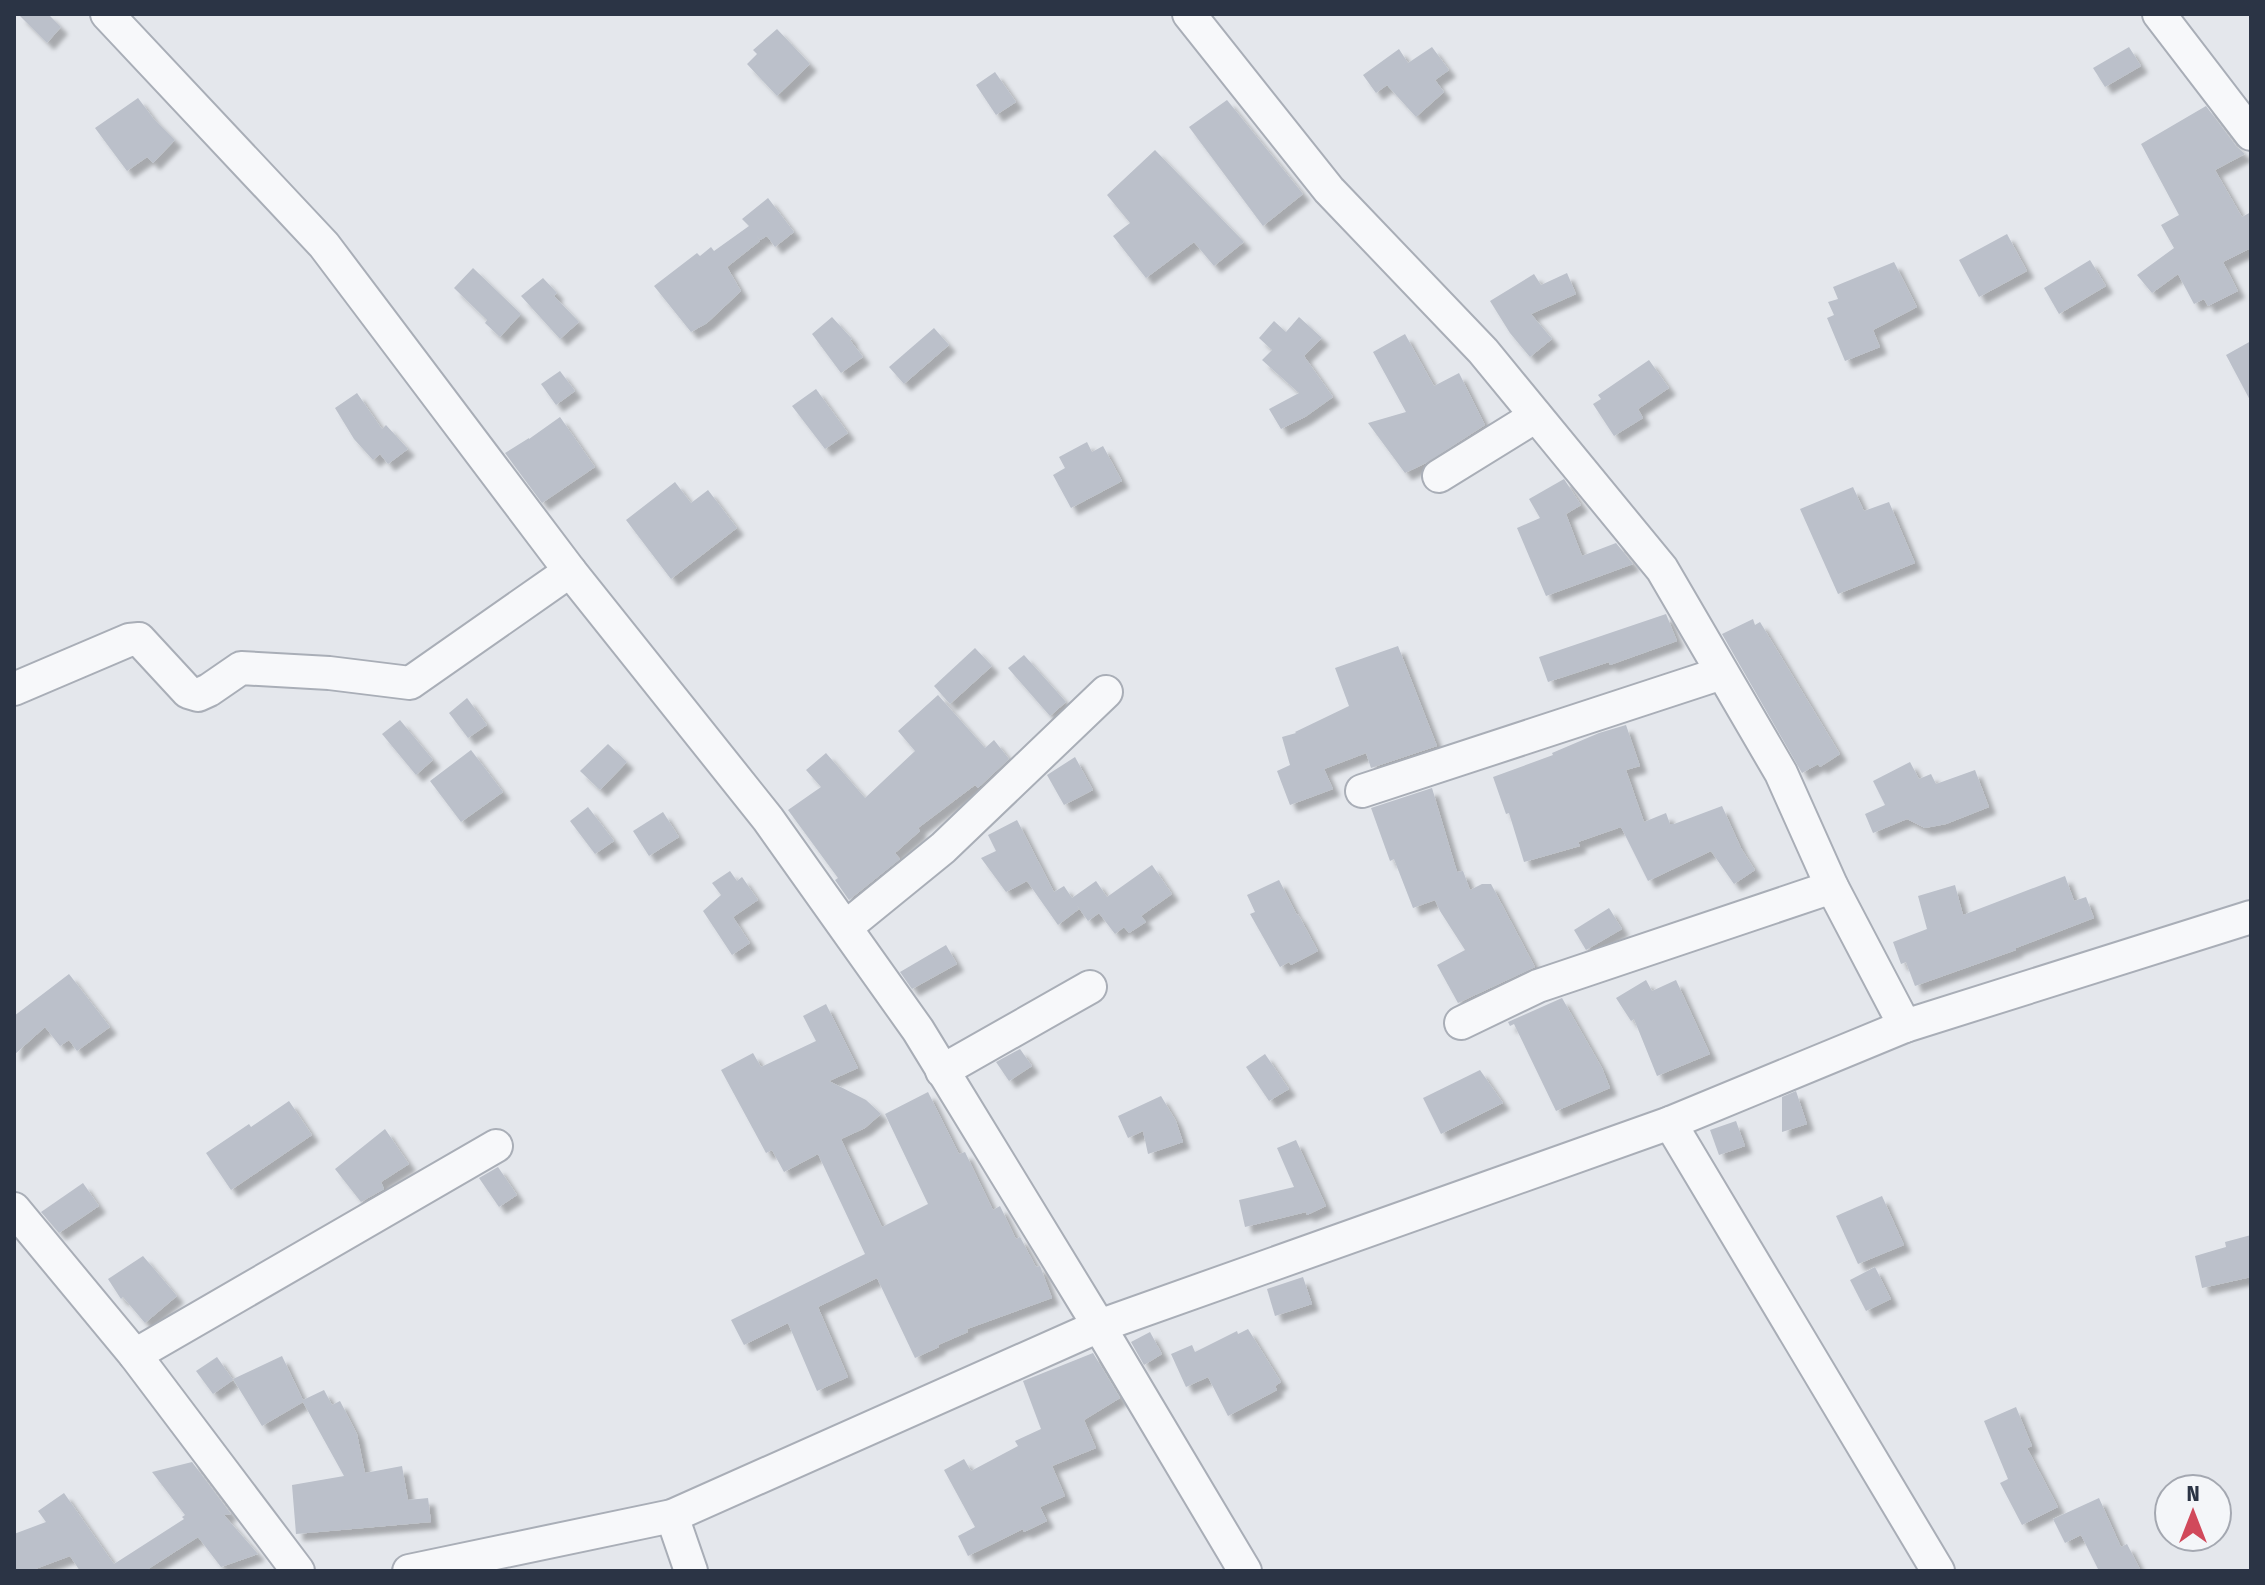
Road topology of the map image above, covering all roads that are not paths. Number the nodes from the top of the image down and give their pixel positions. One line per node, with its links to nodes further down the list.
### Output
1 (107, 14): 7 (street)
2 (1189, 14): 5 (street)
3 (2159, 14): 4 (street)
4 (2251, 134)
5 (1536, 416): 6 (street); 8 (street)
6 (1439, 476)
7 (570, 571): 9 (street); 14 (street)
8 (1722, 673): 11 (street); 12 (street)
9 (14, 689)
10 (1106, 692): 14 (street)
11 (1362, 791)
12 (1832, 887): 16 (street); 17 (street)
13 (2248, 923): 17 (street)
14 (846, 927): 18 (street)
15 (1090, 987): 18 (street)
16 (1461, 1023)
17 (1905, 1026): 19 (street)
18 (942, 1071): 22 (street)
19 (1670, 1123): 22 (street); 29 (street)
20 (496, 1146): 23 (street)
21 (14, 1209): 23 (street)
22 (1099, 1326): 24 (street); 28 (street)
23 (135, 1355): 25 (street)
24 (672, 1516): 26 (street); 27 (street)
25 (298, 1571)
26 (409, 1571)
27 (691, 1571)
28 (1245, 1571)
29 (1938, 1571)

